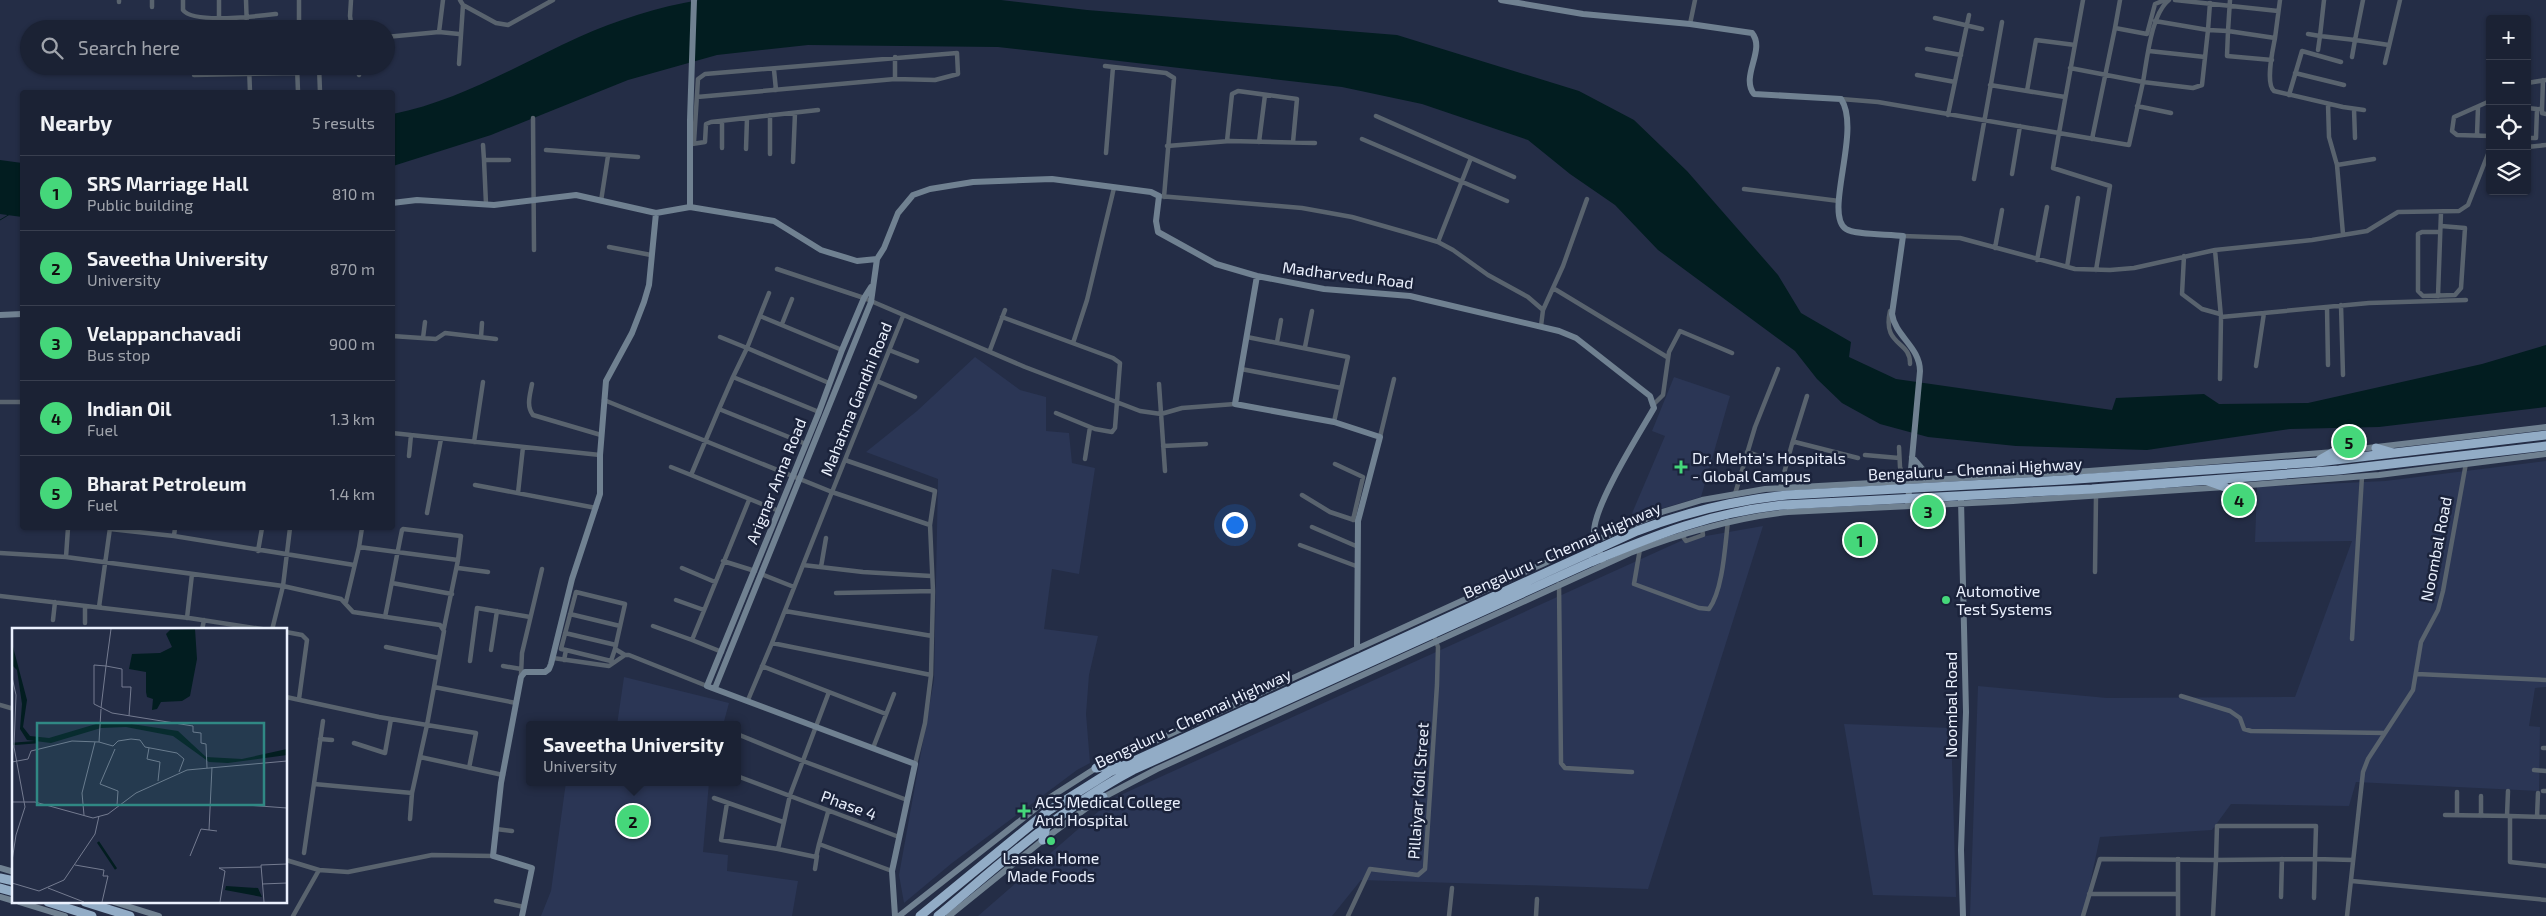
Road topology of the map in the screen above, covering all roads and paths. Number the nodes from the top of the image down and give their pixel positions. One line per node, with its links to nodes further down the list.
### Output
1 (152, 0): 26 (street)
2 (182, 0): 30 (street)
3 (218, 0): 30 (street)
4 (246, 0): 31 (street)
5 (299, 0): 33 (street)
6 (351, 0): 34 (street)
7 (443, 0): 43 (street)
8 (542, 0): 25 (street)
9 (553, 0): 25 (street)
10 (694, 0): 123 (street)
11 (1501, 0): 37 (street)
12 (1695, 0): 37 (street)
13 (2083, 0): 50 (street)
14 (2120, 0): 39 (street)
15 (2152, 0): 21 (street)
16 (2175, 0): 24 (street)
17 (2280, 0): 27 (street)
18 (2324, 0): 46 (street)
19 (2363, 0): 49 (street)
20 (2400, 0): 51 (street)
21 (2165, 1): 35 (street); 39 (street)
22 (461, 2): 25 (street); 44 (street)
23 (2230, 2): 24 (street); 27 (street); 42 (street)
24 (2210, 3): 41 (street)
25 (544, 6)
26 (152, 7)
27 (2278, 11): 48 (street)
28 (276, 14): 31 (street)
29 (1969, 15): 38 (street)
30 (219, 17): 31 (street)
31 (247, 17)
32 (1935, 18): 38 (street)
33 (299, 20)
34 (351, 20)
35 (2155, 21): 41 (street); 54 (street)
36 (2002, 22): 79 (street)
37 (1690, 24): 90 (street)
38 (1967, 26): 40 (street); 55 (street)
39 (2115, 28): 73 (street)
40 (1982, 29)
41 (2208, 30): 42 (street); 58 (street)
42 (2228, 31): 48 (street); 59 (street)
43 (439, 32): 44 (street); 47 (street)
44 (459, 34): 62 (street)
45 (2308, 34): 46 (street)
46 (2320, 36): 49 (street); 53 (street)
47 (395, 37)
48 (2274, 38): 59 (street)
49 (2355, 40): 51 (street); 57 (street)
50 (2075, 45): 65 (street); 85 (street)
51 (2390, 45): 61 (street)
52 (1927, 49): 55 (street)
53 (2318, 50)
54 (2149, 52): 58 (street); 77 (street)
55 (1961, 55): 76 (street)
56 (895, 57): 66 (street); 74 (street); 74 (street)
57 (2352, 57)
58 (2205, 58): 77 (street)
59 (2272, 60): 87 (street)
60 (2341, 62): 67 (street)
61 (2386, 63)
62 (459, 64)
63 (1105, 66): 64 (street)
64 (1113, 67): 126 (street); 132 (street)
65 (2070, 68): 73 (street); 89 (street)
66 (774, 70): 84 (street); 88 (street)
67 (2295, 73): 80 (street); 87 (street)
68 (194, 75): 69 (street)
69 (249, 75): 81 (street)
70 (296, 75): 82 (street)
71 (319, 75): 83 (street)
72 (1917, 75): 76 (street)
73 (2104, 75): 77 (street); 118 (street)
74 (895, 79): 84 (street)
75 (2544, 80): 78 (street); 97 (street)
76 (1955, 82): 104 (street)
77 (2143, 82): 93 (street)
78 (2531, 82)
79 (1990, 85): 85 (street); 109 (street)
80 (2344, 85)
81 (250, 90)
82 (298, 90)
83 (320, 90)
84 (776, 90): 88 (street)
85 (2026, 91): 89 (street)
86 (1265, 95): 119 (street); 120 (street); 121 (street)
87 (2290, 95): 92 (street)
88 (697, 97): 123 (street)
89 (2065, 97): 111 (street)
90 (1841, 99): 104 (street); 153 (street)
91 (2486, 103): 94 (street)
92 (2328, 104): 96 (street); 141 (street)
93 (2138, 106): 101 (street); 118 (street)
94 (2478, 107): 112 (street); 112 (street)
95 (2531, 108): 97 (street)
96 (2354, 109): 99 (street); 114 (street)
97 (2540, 109): 102 (street); 116 (street)
98 (818, 110): 100 (street)
99 (2364, 110)
100 (795, 113): 103 (street); 140 (street)
101 (2171, 113)
102 (2546, 114)
103 (770, 115): 107 (street); 133 (street)
104 (1948, 115): 109 (street)
105 (1376, 116): 136 (street)
106 (534, 118): 154 (street)
107 (746, 118): 108 (street); 129 (street)
108 (722, 120): 123 (street); 128 (street)
109 (1984, 120): 110 (street); 145 (street)
110 (2020, 126): 111 (street); 142 (street)
111 (2059, 133): 118 (street); 177 (street)
112 (2477, 135): 113 (street)
113 (2486, 136)
114 (2355, 138)
115 (2531, 138): 116 (street)
116 (2536, 138): 127 (street)
117 (1362, 139): 144 (street)
118 (2092, 139)
119 (1227, 141): 120 (street); 126 (street)
120 (1259, 142): 121 (street)
121 (1293, 142): 122 (street)
122 (1315, 143)
123 (691, 144): 157 (street)
124 (483, 145): 138 (street)
125 (2546, 145): 127 (street)
126 (1168, 146): 148 (street)
127 (2534, 147)
128 (722, 148)
129 (746, 149)
130 (546, 150): 134 (street)
131 (2490, 150): 160 (street)
132 (1106, 153)
133 (770, 154)
134 (608, 156): 135 (street); 152 (street)
135 (638, 157)
136 (1471, 158): 143 (street); 144 (street)
137 (2374, 159): 141 (street)
138 (484, 160): 139 (street); 156 (street)
139 (510, 160)
140 (793, 162)
141 (2337, 165): 164 (street)
142 (2012, 174)
143 (1514, 177)
144 (1461, 179): 151 (street); 166 (street)
145 (1974, 179)
146 (1114, 188): 148 (street); 173 (street); 212 (street)
147 (1744, 189): 153 (street)
148 (1161, 197): 166 (street); 178 (street, Madharvedu Road)
149 (2078, 198): 175 (street)
150 (1586, 199): 180 (street)
151 (1507, 200)
152 (601, 201): 154 (street); 161 (street)
153 (1839, 201): 165 (street)
154 (533, 202): 156 (street); 169 (street)
155 (395, 203): 156 (street)
156 (486, 204)
157 (690, 207): 161 (street); 173 (street)
158 (2047, 207): 174 (street)
159 (2002, 210): 168 (street)
160 (2441, 212): 162 (street); 164 (street)
161 (656, 213): 171 (street)
162 (2441, 226): 163 (street); 182 (street)
163 (2440, 232): 182 (street); 182 (street)
164 (2343, 234): 170 (street)
165 (1903, 236): 168 (street); 187 (street)
166 (1438, 242): 191 (street)
167 (609, 247): 171 (street)
168 (1995, 248): 174 (street)
169 (534, 250)
170 (2216, 250): 172 (street); 196 (street)
171 (651, 255): 238 (street)
172 (2184, 256): 177 (street); 196 (street)
173 (877, 259): 179 (street, Arignar Anna Road)
174 (2038, 260): 175 (street)
175 (2067, 267): 177 (street)
176 (777, 268): 184 (street)
177 (2096, 270)
178 (1257, 276): 204 (street, Madharvedu Road); 207 (street)
179 (871, 287): 184 (street, Arignar Anna Road); 186 (street, Arignar Anna Road)
180 (1553, 288): 191 (street); 219 (street)
181 (769, 293): 197 (street)
182 (2438, 296)
183 (792, 298): 203 (street)
184 (864, 298): 186 (street); 215 (street, Arignar Anna Road)
185 (2466, 300): 188 (street)
186 (871, 302): 198 (street); 290 (street, Arignar Anna Road)
187 (1893, 305): 221 (street); 274 (street)
188 (2341, 305): 189 (street); 226 (street)
189 (2327, 307): 193 (street); 222 (street)
190 (1005, 310): 199 (street)
191 (1543, 310): 204 (street)
192 (1312, 311): 213 (street)
193 (2264, 313): 196 (street); 223 (street)
194 (20, 314): 195 (street)
195 (0, 315)
196 (2221, 315): 229 (street)
197 (760, 316): 203 (street); 214 (street)
198 (903, 316): 216 (street, Mahatma Gandhi Road); 217 (street)
199 (1002, 317): 212 (street); 217 (street)
200 (1281, 320): 211 (street)
201 (425, 322): 208 (street)
202 (482, 323): 206 (street)
203 (782, 324): 215 (street)
204 (1541, 326): 243 (street, Madharvedu Road)
205 (395, 336): 208 (street)
206 (481, 337): 208 (street); 210 (street)
207 (1247, 337): 211 (street); 224 (street)
208 (423, 338)
209 (720, 338): 214 (street)
210 (496, 339)
211 (1277, 342): 213 (street)
212 (1073, 343): 241 (street)
213 (1305, 347): 235 (street)
214 (747, 348): 227 (street); 232 (street)
215 (842, 350): 232 (street, Arignar Anna Road)
216 (889, 350): 220 (street); 230 (street, Mahatma Gandhi Road)
217 (990, 350): 241 (street)
218 (1732, 353): 219 (street)
219 (1667, 357): 243 (street)
220 (917, 361)
221 (1910, 364)
222 (2328, 365)
223 (2256, 366)
224 (1241, 368): 235 (street); 242 (street)
225 (1778, 369): 268 (street)
226 (2344, 375)
227 (733, 376): 244 (street); 245 (street)
228 (1394, 379): 255 (street)
229 (2220, 379)
230 (877, 381): 237 (street); 279 (street, Mahatma Gandhi Road)
231 (483, 382): 259 (street)
232 (830, 383): 245 (street, Arignar Anna Road)
233 (532, 384): 253 (street)
234 (1159, 384): 247 (street)
235 (1341, 388): 248 (street)
236 (1807, 396): 262 (street)
237 (915, 397)
238 (604, 400): 253 (street); 257 (street)
239 (0, 402): 240 (street)
240 (20, 402)
241 (1117, 403): 247 (street); 249 (street)
242 (1235, 404): 247 (street); 248 (street)
243 (1654, 404): 323 (street)
244 (719, 409): 257 (street); 260 (street)
245 (819, 412): 260 (street, Arignar Anna Road)
246 (1056, 413): 249 (street)
247 (1161, 414): 263 (street)
248 (1334, 422): 255 (street)
249 (1090, 427): 278 (street)
250 (2546, 427): 258 (street)
251 (395, 433): 252 (street)
252 (412, 435): 256 (street); 275 (street)
253 (601, 435): 272 (street)
254 (2546, 435): 258 (highway, Bengaluru - Chennai Highway)
255 (1380, 437): 291 (street)
256 (440, 439): 259 (street); 309 (street)
257 (706, 441): 286 (street); 287 (street)
258 (2466, 441): 267 (street); 270 (highway, Bengaluru - Chennai Highway); 281 (street, Noombal Road)
259 (474, 442): 265 (street)
260 (806, 444): 287 (street, Arignar Anna Road)
261 (1206, 444): 263 (street)
262 (1792, 444): 276 (street); 298 (street)
263 (1162, 446): 285 (street)
264 (2546, 446): 281 (highway, Bengaluru - Chennai Highway)
265 (523, 447): 272 (street); 300 (street)
266 (1899, 447): 277 (street)
267 (2376, 448): 269 (street); 270 (highway)
268 (1747, 452): 280 (street); 301 (street)
269 (2334, 452): 282 (highway); 292 (street)
270 (2398, 454): 282 (highway, Bengaluru - Chennai Highway)
271 (2546, 454): 281 (street)
272 (600, 455): 307 (street)
273 (1865, 455): 277 (street)
274 (1912, 455): 292 (street); 294 (street)
275 (409, 456)
276 (1858, 458)
277 (1899, 458): 294 (street)
278 (1086, 459)
279 (845, 460): 299 (street, Mahatma Gandhi Road); 312 (street)
280 (1770, 460)
281 (2466, 460): 288 (highway, Bengaluru - Chennai Highway); 289 (street); 401 (street, Noombal Road)
282 (2318, 462): 294 (highway, Bengaluru - Chennai Highway)
283 (1336, 464): 291 (street)
284 (671, 467): 286 (street)
285 (1165, 471)
286 (691, 475): 305 (street)
287 (792, 475): 290 (street); 308 (street, Arignar Anna Road)
288 (2262, 476): 293 (highway, Bengaluru - Chennai Highway); 296 (highway)
289 (2362, 476): 296 (street); 383 (street)
290 (800, 478): 299 (street); 345 (street, Arignar Anna Road)
291 (1366, 478): 310 (street)
292 (1938, 479): 294 (street)
293 (2206, 480): 297 (highway); 304 (highway, Bengaluru - Chennai Highway)
294 (1908, 483): 298 (street); 306 (street); 323 (highway, Bengaluru - Chennai Highway)
295 (476, 485): 300 (street)
296 (2247, 485): 297 (street)
297 (2225, 487): 303 (street)
298 (1780, 488): 301 (street)
299 (832, 492): 312 (street); 337 (street, Mahatma Gandhi Road)
300 (518, 493): 307 (street)
301 (1735, 494): 323 (street)
302 (1302, 495): 310 (street)
303 (2096, 496): 304 (street); 346 (street)
304 (1961, 499): 306 (highway, Bengaluru - Chennai Highway); 504 (street, Noombal Road)
305 (749, 500): 308 (street); 334 (street)
306 (1908, 502): 311 (street); 335 (highway, Bengaluru - Chennai Highway)
307 (596, 508): 394 (street)
308 (779, 511): 345 (street, Arignar Anna Road)
309 (427, 513)
310 (1356, 520): 325 (street)
311 (1728, 521): 327 (street); 327 (street)
312 (930, 525): 348 (street)
313 (1312, 527): 325 (street)
314 (68, 530): 332 (street)
315 (110, 530): 336 (street)
316 (126, 530): 321 (street)
317 (175, 530): 321 (street)
318 (262, 530): 328 (street)
319 (290, 530): 331 (street)
320 (362, 530): 326 (street)
321 (174, 536): 328 (street)
322 (826, 538): 340 (street)
323 (1597, 544): 335 (street); 390 (street); 423 (highway, Bengaluru - Chennai Highway)
324 (1300, 545): 339 (street)
325 (1356, 546): 339 (street)
326 (359, 547): 329 (street); 338 (street)
327 (1640, 549): 335 (street)
328 (258, 551): 331 (street)
329 (398, 552): 333 (street); 333 (street); 349 (street)
330 (0, 553): 332 (street)
331 (287, 554): 338 (street); 352 (street)
332 (66, 557): 336 (street)
333 (458, 560): 341 (street)
334 (723, 561): 345 (street); 350 (street)
335 (1603, 562): 351 (highway, Bengaluru - Chennai Highway)
336 (105, 564): 347 (street); 362 (street)
337 (803, 565): 340 (street); 353 (street, Mahatma Gandhi Road)
338 (354, 566): 360 (street)
339 (1356, 566): 390 (street)
340 (821, 567): 348 (street)
341 (458, 568): 344 (street); 356 (street)
342 (682, 568): 350 (street)
343 (542, 570): 368 (street)
344 (488, 572)
345 (758, 572): 353 (street); 391 (street, Arignar Anna Road); 405 (street, Arignar Anna Road)
346 (2095, 572)
347 (192, 574): 352 (street); 369 (street)
348 (931, 576): 354 (street)
349 (392, 582): 356 (street); 367 (street)
350 (715, 582): 363 (street)
351 (1558, 582): 382 (highway, Bengaluru - Chennai Highway); 432 (street)
352 (282, 586): 360 (street); 377 (street)
353 (794, 587): 365 (street, Mahatma Gandhi Road)
354 (933, 591): 355 (street); 381 (street)
355 (836, 593)
356 (452, 594): 378 (street)
357 (0, 596): 359 (street)
358 (676, 600): 363 (street)
359 (55, 602): 361 (street); 370 (street)
360 (346, 602): 367 (street)
361 (86, 606): 362 (street); 372 (street)
362 (99, 607): 369 (street)
363 (704, 610): 384 (street)
364 (497, 611): 368 (street); 388 (street); 396 (street)
365 (785, 611): 381 (street); 385 (street, Mahatma Gandhi Road)
366 (570, 614): 373 (street); 373 (street); 380 (street)
367 (385, 617): 378 (street)
368 (530, 617): 399 (street)
369 (187, 618): 371 (street)
370 (53, 620)
371 (204, 620): 375 (street); 376 (street)
372 (85, 623)
373 (620, 626): 386 (street)
374 (654, 626): 384 (street)
375 (202, 628)
376 (239, 628)
377 (271, 628)
378 (444, 628): 393 (street)
379 (288, 632): 410 (street)
380 (565, 633): 386 (street); 389 (street)
381 (932, 636): 400 (street)
382 (1436, 639): 442 (street); 449 (highway, Bengaluru - Chennai Highway); 501 (street, Pillaiyar Koil Street)
383 (2352, 639)
384 (692, 640): 391 (street)
385 (772, 643): 398 (street, Mahatma Gandhi Road); 400 (street)
386 (616, 647): 389 (street); 392 (street)
387 (386, 648): 393 (street)
388 (491, 650)
389 (566, 650): 395 (street)
390 (1358, 650): 429 (street)
391 (722, 652): 404 (street, Arignar Anna Road)
392 (625, 655): 395 (street); 404 (street)
393 (439, 658): 403 (street)
394 (553, 658): 395 (street); 399 (street)
395 (564, 660)
396 (470, 661)
397 (503, 666): 399 (street)
398 (762, 666): 406 (street); 411 (street, Mahatma Gandhi Road)
399 (521, 672): 412 (street)
400 (931, 674): 427 (street)
401 (2416, 674): 402 (street); 418 (street, Noombal Road)
402 (2546, 680)
403 (434, 686): 412 (street); 416 (street)
404 (707, 686): 405 (street)
405 (715, 688): 411 (street)
406 (829, 692): 413 (street); 417 (street)
407 (894, 694): 413 (street)
408 (2181, 696): 418 (street)
409 (288, 697): 410 (street)
410 (299, 699): 414 (street)
411 (748, 700): 417 (street)
412 (516, 702): 433 (street)
413 (886, 714): 424 (street)
414 (391, 719): 416 (street); 422 (street)
415 (323, 721): 420 (street)
416 (427, 725): 425 (street); 428 (street)
417 (815, 726): 424 (street); 426 (street)
418 (2385, 733): 470 (street, Noombal Road)
419 (741, 736): 426 (street)
420 (320, 739): 421 (street); 435 (street)
421 (332, 740)
422 (354, 743)
423 (1172, 743): 429 (highway); 498 (highway, Bengaluru - Chennai Highway)
424 (873, 748): 427 (street)
425 (420, 757): 428 (street); 439 (street)
426 (803, 762): 440 (street); 444 (street)
427 (915, 764): 444 (street)
428 (469, 768): 433 (street)
429 (1096, 768): 497 (street)
430 (2534, 770): 431 (street)
431 (2546, 771)
432 (1632, 772)
433 (502, 775): 457 (street)
434 (741, 778): 440 (street, Phase 4)
435 (314, 784): 439 (street); 463 (street)
436 (2457, 792): 448 (street)
437 (2508, 792): 451 (street)
438 (2542, 792): 452 (street)
439 (412, 793): 454 (street)
440 (790, 796): 446 (street, Phase 4); 455 (street)
441 (2481, 796): 450 (street)
442 (1103, 797): 449 (highway); 460 (street)
443 (714, 798): 445 (street)
444 (907, 800): 459 (street)
445 (727, 803): 455 (street); 462 (street)
446 (828, 812): 459 (street, Phase 4); 461 (street)
447 (2444, 815): 448 (street)
448 (2457, 815): 450 (street)
449 (1060, 816): 456 (highway)
450 (2481, 816): 451 (street)
451 (2508, 816): 452 (street); 472 (street)
452 (2537, 817): 453 (street)
453 (2546, 817)
454 (410, 819)
455 (783, 822): 462 (street)
456 (1046, 826): 460 (highway); 499 (highway)
457 (496, 829): 458 (street); 464 (street)
458 (512, 831)
459 (899, 837): 475 (street)
460 (1043, 840): 500 (street)
461 (819, 844): 465 (street); 475 (street)
462 (778, 849): 465 (street)
463 (304, 853)
464 (493, 856): 474 (street); 489 (street)
465 (817, 856): 473 (street)
466 (2178, 859): 469 (street); 478 (street); 479 (street)
467 (2282, 859): 468 (street); 469 (street); 480 (street)
468 (2315, 859): 469 (street); 470 (street); 481 (street)
469 (2216, 860): 507 (street)
470 (2353, 860): 476 (street, Noombal Road)
471 (288, 861): 474 (street)
472 (2546, 866)
473 (815, 869)
474 (318, 870): 494 (street)
475 (892, 871): 496 (street)
476 (2352, 881): 483 (street); 508 (street, Noombal Road)
477 (1452, 888): 502 (street)
478 (2089, 894): 479 (street); 505 (street)
479 (2178, 894): 506 (street)
480 (2282, 897)
481 (2314, 898)
482 (1537, 899): 503 (street)
483 (2546, 900)
484 (496, 901): 489 (street)
485 (24, 904): 490 (street)
486 (54, 904): 491 (highway)
487 (91, 904): 492 (highway)
488 (120, 904): 493 (street)
489 (524, 907): 495 (street)
490 (63, 916)
491 (92, 916)
492 (130, 916)
493 (159, 916)
494 (292, 916)
495 (522, 916)
496 (895, 916)
497 (899, 916)
498 (920, 916)
499 (938, 916)
500 (950, 916)
501 (1348, 916)
502 (1448, 916)
503 (1536, 916)
504 (1963, 916)
505 (2083, 916)
506 (2178, 916)
507 (2213, 916)
508 (2347, 916)

